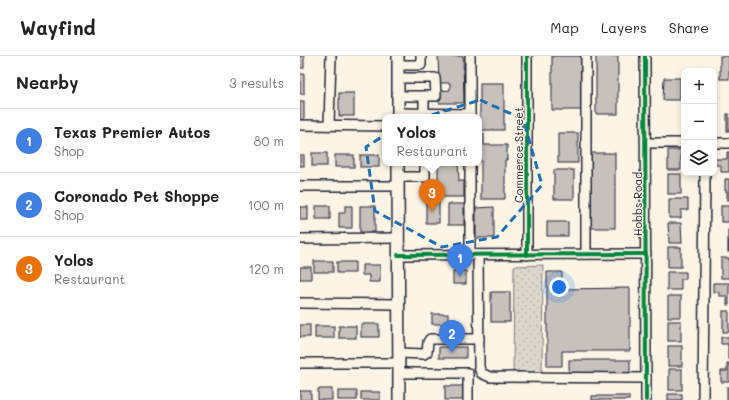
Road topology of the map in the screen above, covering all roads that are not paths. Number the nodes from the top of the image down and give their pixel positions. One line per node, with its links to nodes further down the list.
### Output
1 (331, 56): 15 (street)
2 (421, 56): 7 (street)
3 (470, 56): 13 (street)
4 (527, 56): 30 (street, Commerce Street)
5 (586, 56): 31 (street)
6 (645, 56): 17 (street, Hobbs Road)
7 (398, 60): 8 (main road)
8 (398, 78): 9 (main road); 10 (street)
9 (398, 96): 10 (street); 11 (main road)
10 (424, 96): 12 (street)
11 (398, 114)
12 (424, 114)
13 (470, 114)
14 (300, 125): 15 (street)
15 (329, 125): 16 (street)
16 (382, 126)
17 (646, 143): 18 (street); 32 (street, Hobbs Road)
18 (681, 143)
19 (717, 143): 20 (street)
20 (729, 143)
21 (398, 166): 25 (main road)
22 (425, 166): 25 (street)
23 (470, 166): 29 (street)
24 (705, 176): 45 (street)
25 (398, 182): 26 (street); 27 (main road)
26 (300, 186)
27 (398, 238): 28 (street); 33 (main road)
28 (300, 239)
29 (474, 254): 30 (street); 33 (street); 36 (street)
30 (527, 254): 31 (street)
31 (586, 254): 32 (street)
32 (646, 254): 41 (street, Hobbs Road)
33 (398, 255): 35 (main road)
34 (300, 303): 35 (street)
35 (399, 304): 38 (main road)
36 (479, 339): 38 (street); 40 (street)
37 (300, 362): 38 (street)
38 (399, 363): 39 (street); 42 (main road)
39 (468, 373): 40 (street); 43 (street)
40 (481, 373): 41 (street)
41 (646, 378): 44 (street, Hobbs Road)
42 (399, 400)
43 (468, 400)
44 (646, 400)
45 (702, 400)

